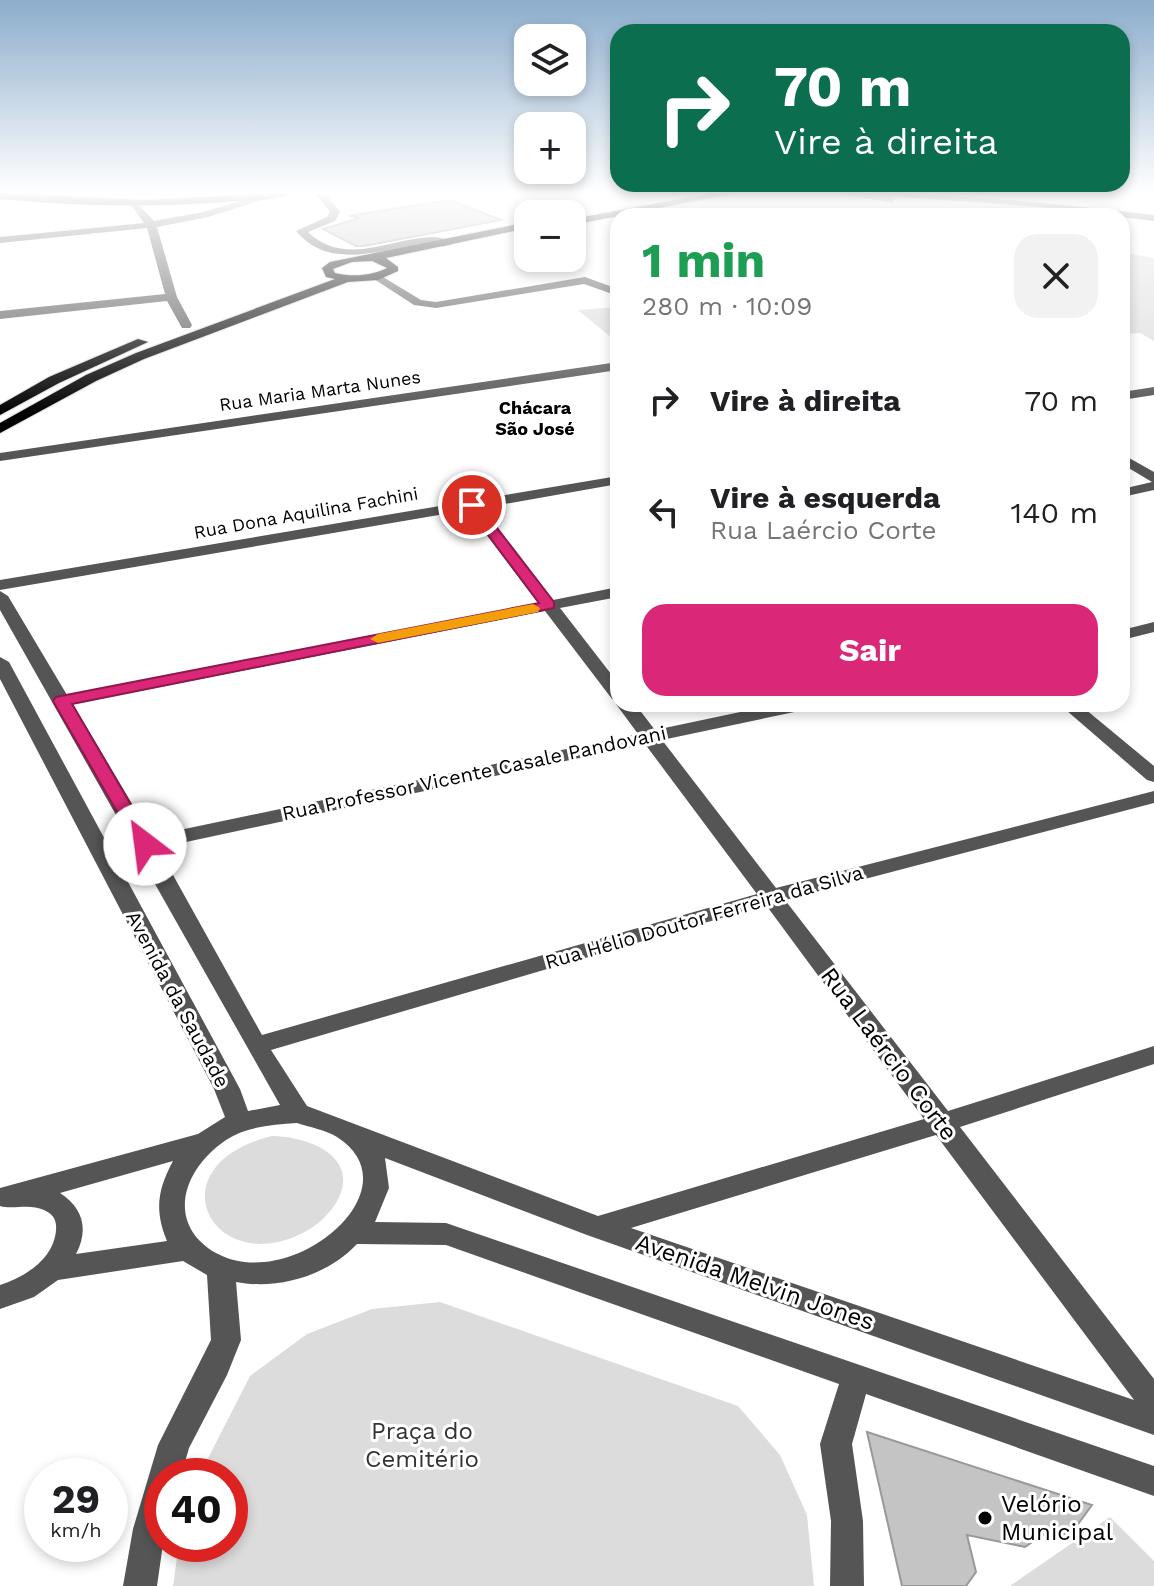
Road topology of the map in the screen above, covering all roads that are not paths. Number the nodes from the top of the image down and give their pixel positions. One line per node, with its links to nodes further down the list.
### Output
1 (163, 267): 8 (street)
2 (399, 267): 4 (main road)
3 (327, 268): 6 (main road); 10 (main road)
4 (394, 269): 5 (main road)
5 (378, 277): 6 (main road); 7 (street)
6 (346, 279): 15 (main road)
7 (610, 290)
8 (171, 297): 9 (street); 10 (street)
9 (0, 315)
10 (186, 325): 14 (main road)
11 (610, 367): 17 (street, Rua Maria Marta Nunes)
12 (1154, 391): 13 (street)
13 (1130, 395)
14 (0, 411)
15 (0, 429)
16 (0, 448): 17 (street, Rua Maria Marta Nunes)
17 (27, 452): 18 (street, Rua Maria Marta Nunes)
18 (0, 457)
19 (1130, 463): 20 (street)
20 (1154, 478)
21 (610, 481): 24 (street, Rua Dona Aquilina Fachini)
22 (1154, 486): 23 (street)
23 (1130, 491)
24 (472, 505): 25 (street, Rua Dona Aquilina Fachini); 28 (street)
25 (0, 585)
26 (610, 594): 28 (street)
27 (0, 596): 33 (street)
28 (549, 605): 32 (street); 33 (street)
29 (1154, 627): 30 (street)
30 (1130, 633)
31 (0, 662): 46 (street, Avenida da Saudade)
32 (610, 685)
33 (62, 701): 40 (street)
34 (631, 712): 37 (street, Rua Laércio Corte)
35 (765, 712): 37 (street, Rua Professor Vicente Casale Pandovani)
36 (1078, 712): 38 (street)
37 (649, 736): 40 (street, Rua Professor Vicente Casale Pandovani); 41 (street, Rua Laércio Corte)
38 (1154, 776)
39 (1154, 797): 41 (street, Rua Hélio Doutor Ferreira da Silva)
40 (145, 844): 42 (street)
41 (770, 897): 42 (street, Rua Hélio Doutor Ferreira da Silva); 45 (street, Rua Laércio Corte)
42 (256, 1046): 44 (street)
43 (1154, 1055): 45 (street)
44 (298, 1113): 46 (street); 47 (street)
45 (942, 1123): 50 (street); 57 (street, Rua Laércio Corte)
46 (233, 1125): 48 (street)
47 (357, 1137): 50 (street, Avenida Melvin Jones); 51 (street)
48 (204, 1142): 49 (street); 52 (street)
49 (3, 1198): 54 (street)
50 (597, 1227): 58 (street, Avenida Melvin Jones)
51 (355, 1233): 53 (street); 56 (street)
52 (188, 1249): 53 (street); 54 (street)
53 (221, 1268): 59 (street)
54 (55, 1269): 55 (street)
55 (0, 1297)
56 (857, 1375): 60 (street); 63 (street)
57 (1154, 1403)
58 (1154, 1421)
59 (170, 1458)
60 (1154, 1481)
61 (144, 1561): 62 (street)
62 (140, 1586)
63 (847, 1586)

